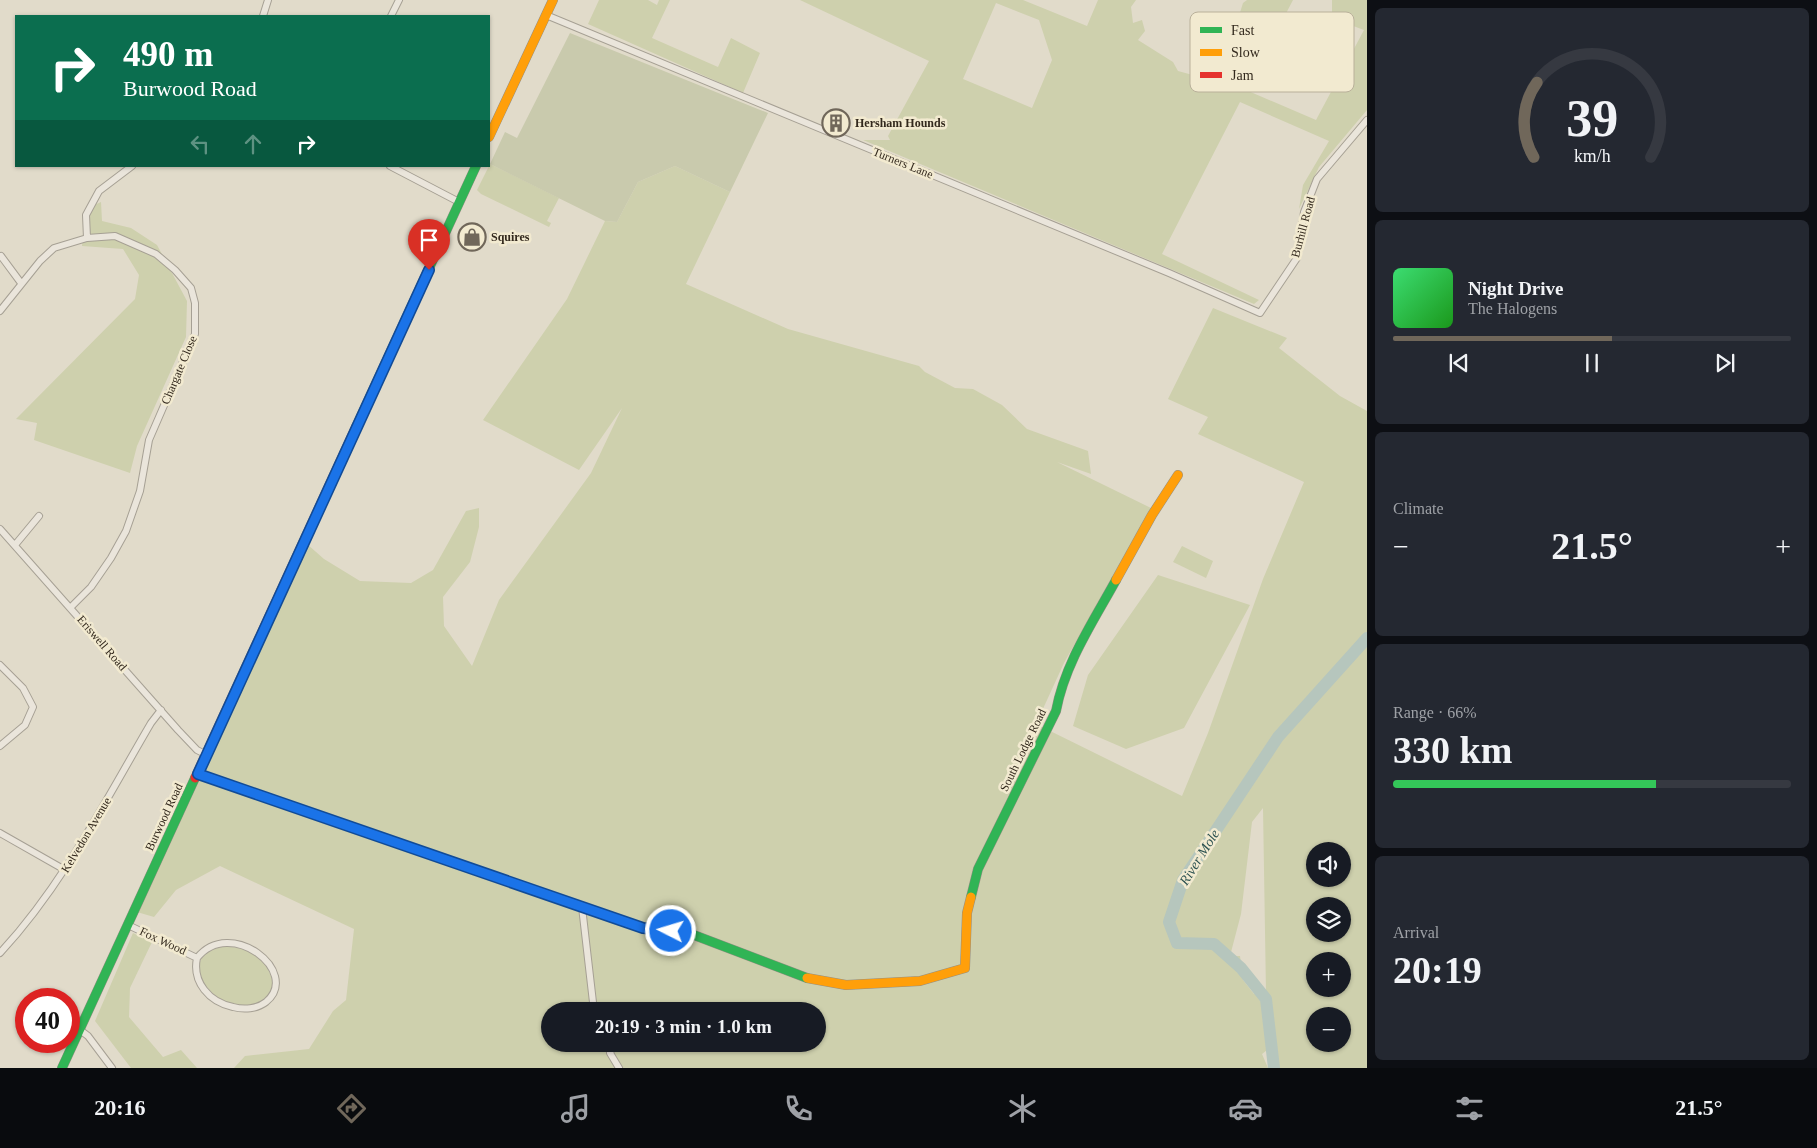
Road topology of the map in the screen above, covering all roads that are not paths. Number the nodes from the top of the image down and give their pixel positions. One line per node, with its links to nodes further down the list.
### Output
1 (268, 0): 4 (street)
2 (399, 0): 5 (street)
3 (553, 0): 6 (street)
4 (263, 15)
5 (392, 15)
6 (546, 15): 8 (street); 17 (street, Turners Lane)
7 (1367, 120): 17 (street, Burhill Road)
8 (490, 135)
9 (131, 167): 13 (street)
10 (392, 167): 12 (street)
11 (476, 167): 12 (street, Burwood Road)
12 (459, 202): 26 (street, Burwood Road)
13 (87, 238): 15 (street, Chargate Close); 22 (street, Chargate Close)
14 (1, 256): 15 (street)
15 (21, 283): 16 (street, Chargate Close)
16 (0, 311)
17 (1260, 313)
18 (1178, 475): 30 (street, South Lodge Road)
19 (39, 516): 21 (street)
20 (0, 529): 21 (street, Eriswell Road)
21 (15, 545): 22 (street, Eriswell Road)
22 (71, 607): 24 (street, Eriswell Road)
23 (0, 665): 25 (street)
24 (161, 710): 26 (street, Eriswell Road); 29 (street, Kelvedon Avenue)
25 (0, 746)
26 (207, 755): 27 (street, Burwood Road)
27 (198, 774): 30 (street); 31 (street, Burwood Road)
28 (0, 833): 29 (street)
29 (65, 870): 32 (street, Kelvedon Avenue)
30 (582, 907): 34 (street)
31 (128, 925): 33 (street, Fox Wood); 35 (street, Burwood Road)
32 (0, 953)
33 (197, 958): 33 (street, Fox Wood)
34 (593, 1002)
35 (80, 1030): 39 (street)
36 (69, 1053): 38 (street, Burwood Road)
37 (610, 1053): 40 (street)
38 (62, 1068)
39 (112, 1068)
40 (619, 1068)

